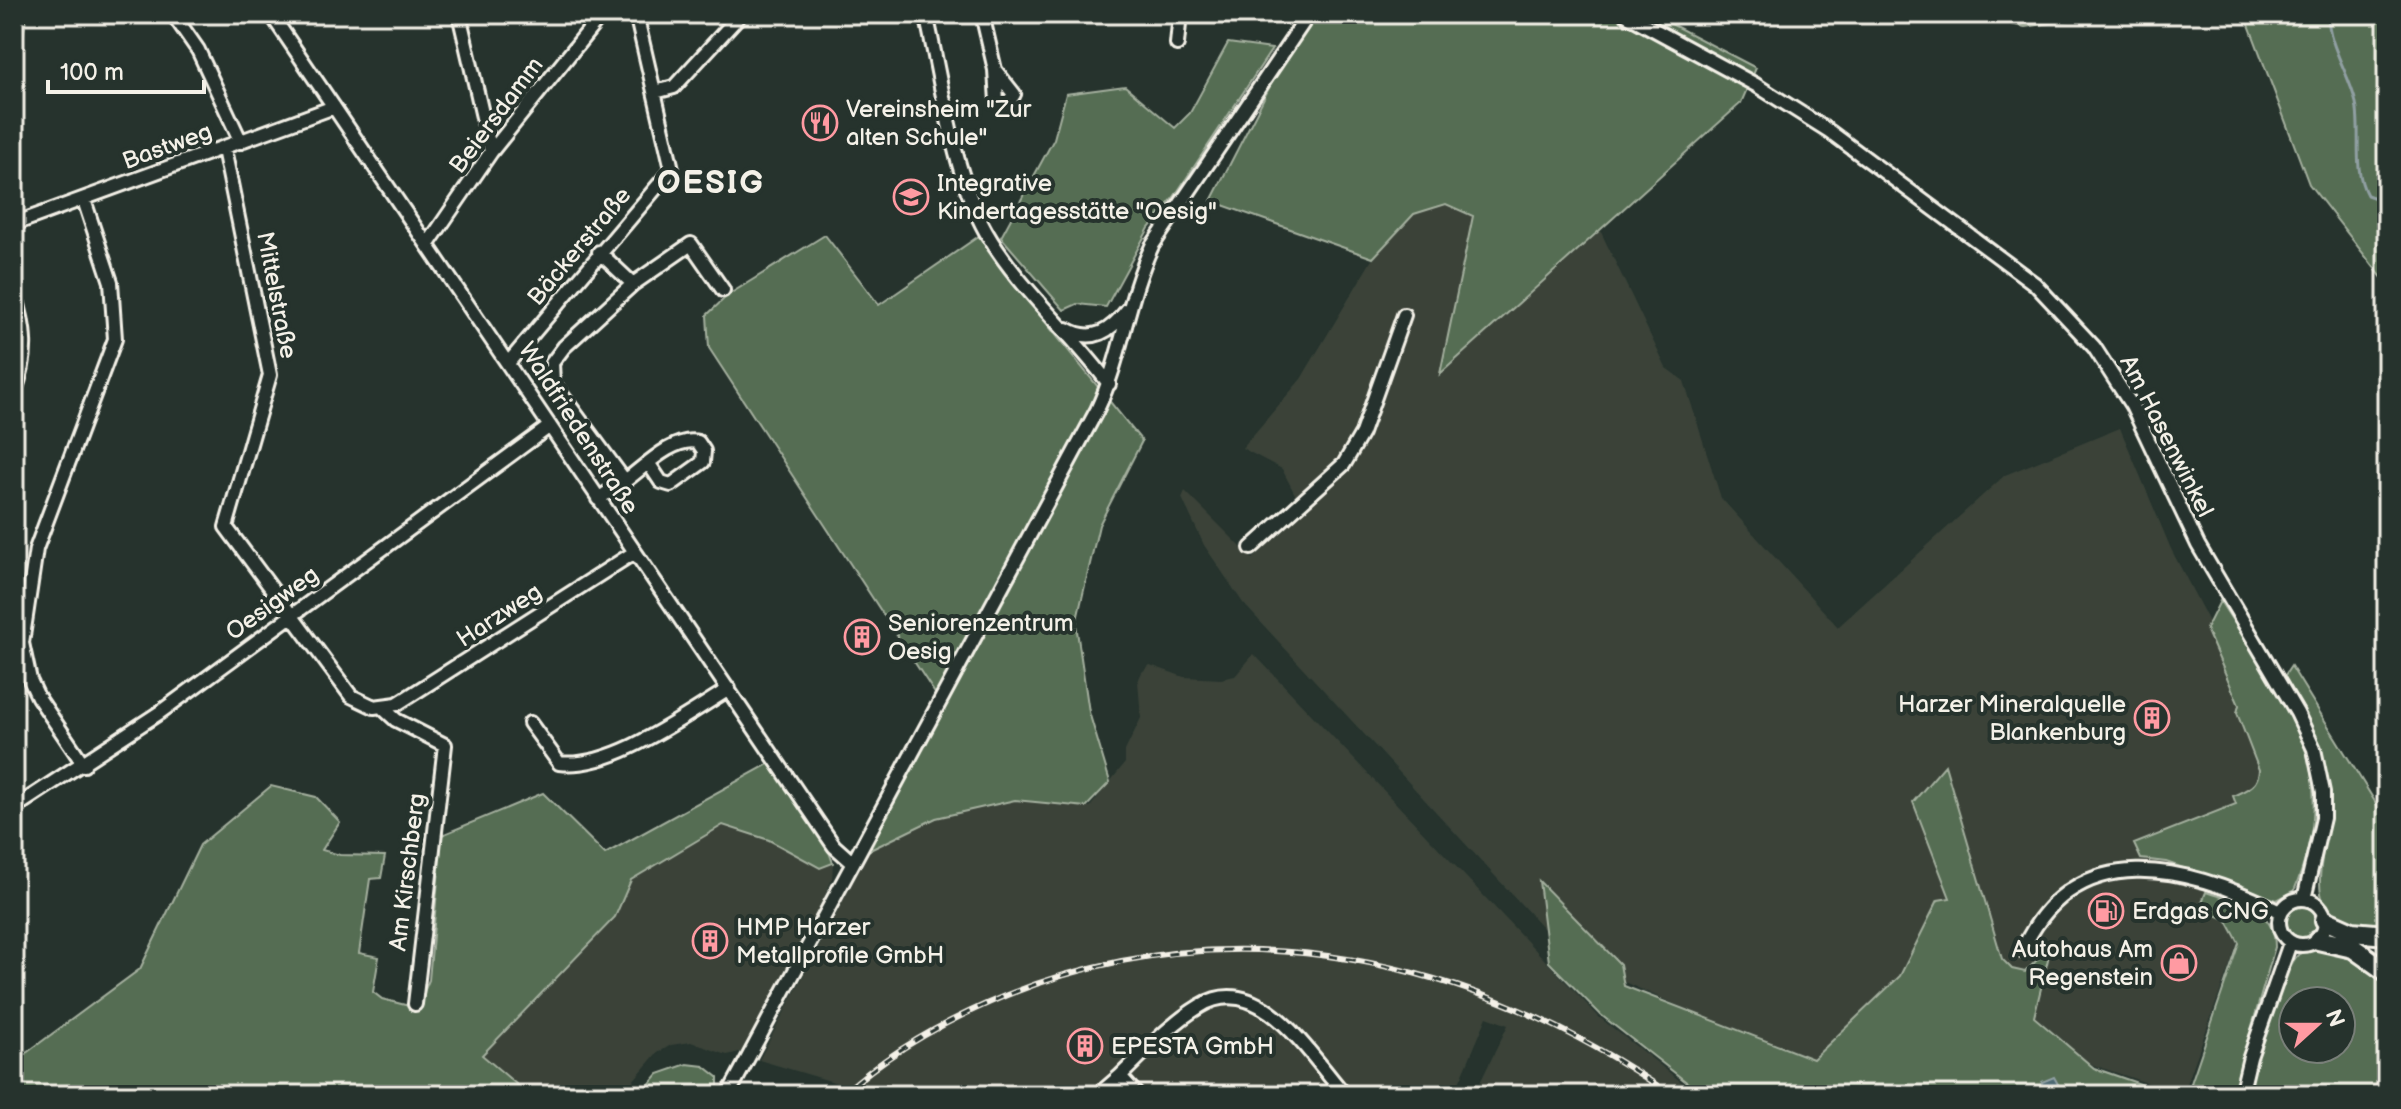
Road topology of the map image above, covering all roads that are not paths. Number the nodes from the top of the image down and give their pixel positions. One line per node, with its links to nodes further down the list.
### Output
1 (173, 14): 16 (street)
2 (271, 14): 15 (street, Waldfriedenstraße)
3 (459, 14): 18 (street)
4 (602, 14): 18 (street, Beiersdamm)
5 (636, 14): 14 (street, Bäckerstraße)
6 (741, 14): 14 (street)
7 (926, 14): 28 (street)
8 (982, 14): 13 (street)
9 (1180, 14): 12 (street)
10 (1309, 14): 26 (street)
11 (1625, 14): 45 (street, Am Hasenwinkel)
12 (1177, 44)
13 (995, 70)
14 (655, 92): 22 (street, Bäckerstraße)
15 (334, 107): 16 (street, Bastweg); 21 (street, Waldfriedenstraße)
16 (241, 142): 17 (street, Bastweg)
17 (224, 149): 19 (street, Bastweg); 38 (street, Mittelstraße)
18 (491, 152): 21 (street, Beiersdamm)
19 (84, 200): 20 (street, Bastweg); 42 (street)
20 (14, 224)
21 (428, 244): 29 (street, Waldfriedenstraße)
22 (599, 252): 23 (street); 29 (street, Bäckerstraße)
23 (633, 284): 24 (street); 34 (street)
24 (723, 290)
25 (14, 291): 31 (street)
26 (1130, 307): 28 (street); 30 (street)
27 (1404, 315): 36 (street)
28 (1065, 328): 30 (street)
29 (509, 362): 32 (street, Waldfriedenstraße)
30 (1109, 384): 44 (street)
31 (14, 393)
32 (550, 426): 35 (street, Waldfriedenstraße); 38 (street, Oesigweg)
33 (649, 464): 34 (street)
34 (625, 481): 35 (street)
35 (598, 499): 37 (street, Waldfriedenstraße)
36 (1251, 548)
37 (635, 552): 39 (street, Waldfriedenstraße); 40 (street, Harzweg)
38 (291, 615): 40 (street); 42 (street, Oesigweg)
39 (729, 689): 41 (street); 44 (street, Waldfriedenstraße)
40 (384, 709): 53 (street, Am Kirschberg)
41 (530, 723)
42 (84, 765): 43 (street, Oesigweg)
43 (14, 808)
44 (853, 863): 55 (street)
45 (2304, 899): 46 (street); 47 (street)
46 (2281, 912): 50 (street); 51 (street)
47 (2325, 920): 48 (highway); 49 (street)
48 (2387, 935)
49 (2318, 940): 50 (street); 52 (highway)
50 (2290, 943): 59 (street)
51 (2022, 951)
52 (2387, 972)
53 (415, 1004)
54 (1120, 1076): 56 (street); 57 (street); 58 (street)
55 (728, 1095)
56 (1098, 1095)
57 (1137, 1095)
58 (1345, 1095)
59 (2241, 1095)

